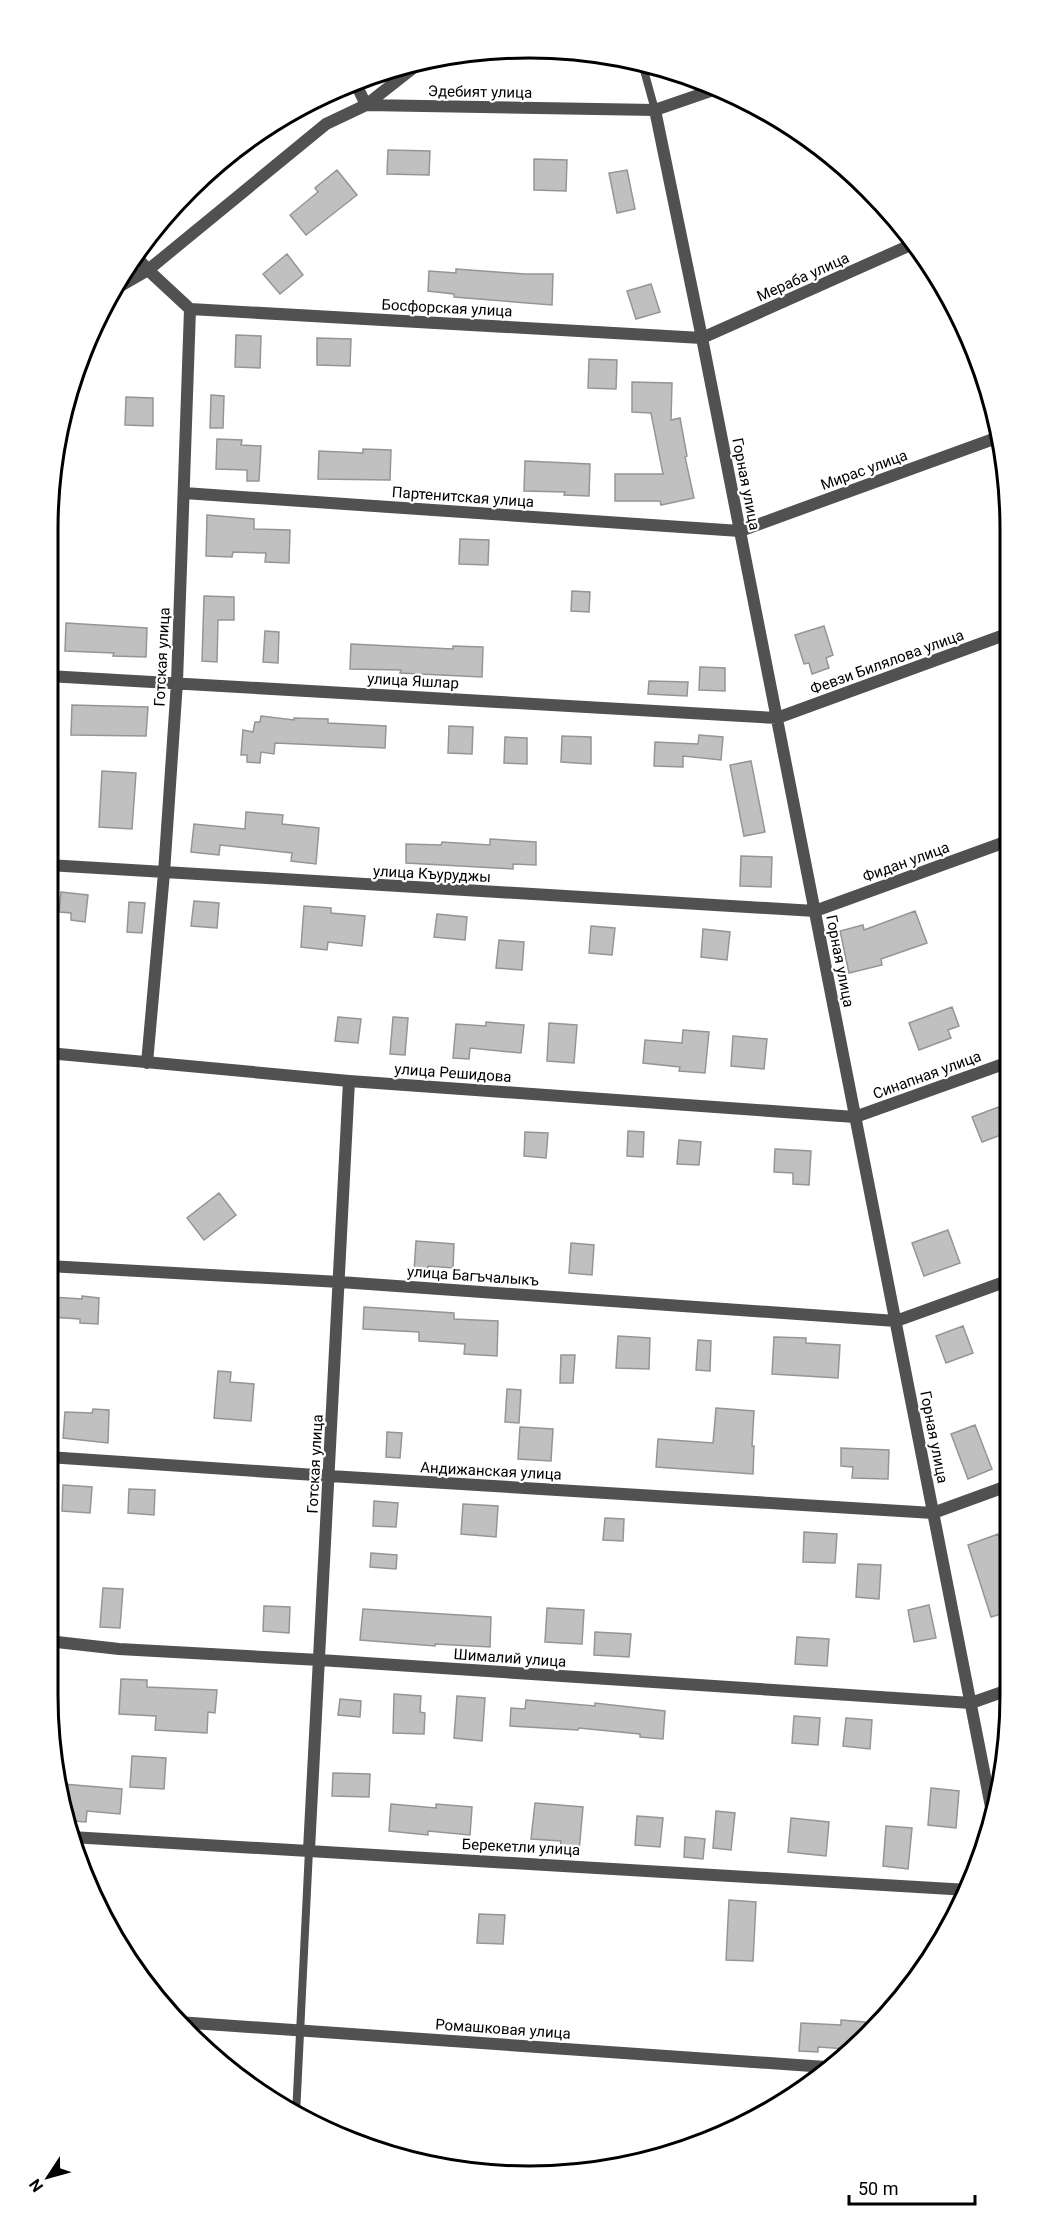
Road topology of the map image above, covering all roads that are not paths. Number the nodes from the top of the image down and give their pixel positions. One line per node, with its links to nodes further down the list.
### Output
1 (645, 74): 6 (lane)
2 (402, 77): 5 (street)
3 (359, 90): 5 (street)
4 (706, 92): 6 (street, Эдебият улица)
5 (366, 105): 6 (street, Эдебият улица); 9 (street, Эдебият улица)
6 (655, 110): 12 (street, Горная улица)
7 (906, 247): 12 (street, Мераба улица)
8 (142, 263): 9 (street)
9 (148, 270): 10 (street, Эдебият улица); 11 (street)
10 (131, 280)
11 (190, 309): 12 (street, Босфорская улица); 14 (street, Готская улица)
12 (702, 338): 15 (street, Горная улица)
13 (991, 440): 15 (street, Мирас улица)
14 (184, 493): 15 (street, Партенитская улица); 18 (street, Готская улица)
15 (740, 531): 19 (street, Горная улица)
16 (1000, 637): 19 (street, Февзи Билялова улица)
17 (58, 676): 18 (street, улица Яшлар)
18 (177, 682): 19 (street, улица Яшлар); 22 (street, Готская улица)
19 (777, 718): 23 (street, Горная улица)
20 (1000, 844): 23 (street, Фидан улица)
21 (58, 866): 22 (street, улица Къуруджы)
22 (164, 873): 23 (street, улица Къуруджы); 25 (street, Готская улица)
23 (815, 912): 28 (street, Горная улица)
24 (58, 1054): 25 (street, улица Решидова)
25 (147, 1063): 27 (street, улица Решидова)
26 (1000, 1065): 28 (street, Синапная улица)
27 (349, 1080): 28 (street, улица Решидова); 30 (street, Готская улица)
28 (855, 1117): 32 (street, Горная улица)
29 (58, 1267): 30 (street, улица Багъчалыкъ)
30 (340, 1282): 32 (street, улица Багъчалыкъ); 34 (street, Готская улица)
31 (1000, 1284): 32 (street)
32 (896, 1321): 36 (street, Горная улица)
33 (58, 1458): 34 (street, Андижанская улица)
34 (330, 1476): 36 (street, Андижанская улица); 38 (street, Готская улица)
35 (1000, 1489): 36 (street)
36 (933, 1513): 40 (street, Горная улица)
37 (58, 1642): 38 (street, Шималий улица)
38 (320, 1660): 40 (street, Шималий улица); 43 (street, Готская улица)
39 (1000, 1693): 40 (street)
40 (971, 1703): 41 (street, Горная улица)
41 (989, 1796)
42 (80, 1838): 43 (street, Берекетли улица)
43 (309, 1850): 44 (street, Берекетли улица); 46 (lane)
44 (959, 1889)
45 (190, 2023): 46 (street, Ромашковая улица)
46 (300, 2030): 47 (street, Ромашковая улица); 48 (lane)
47 (819, 2067)
48 (296, 2104)

